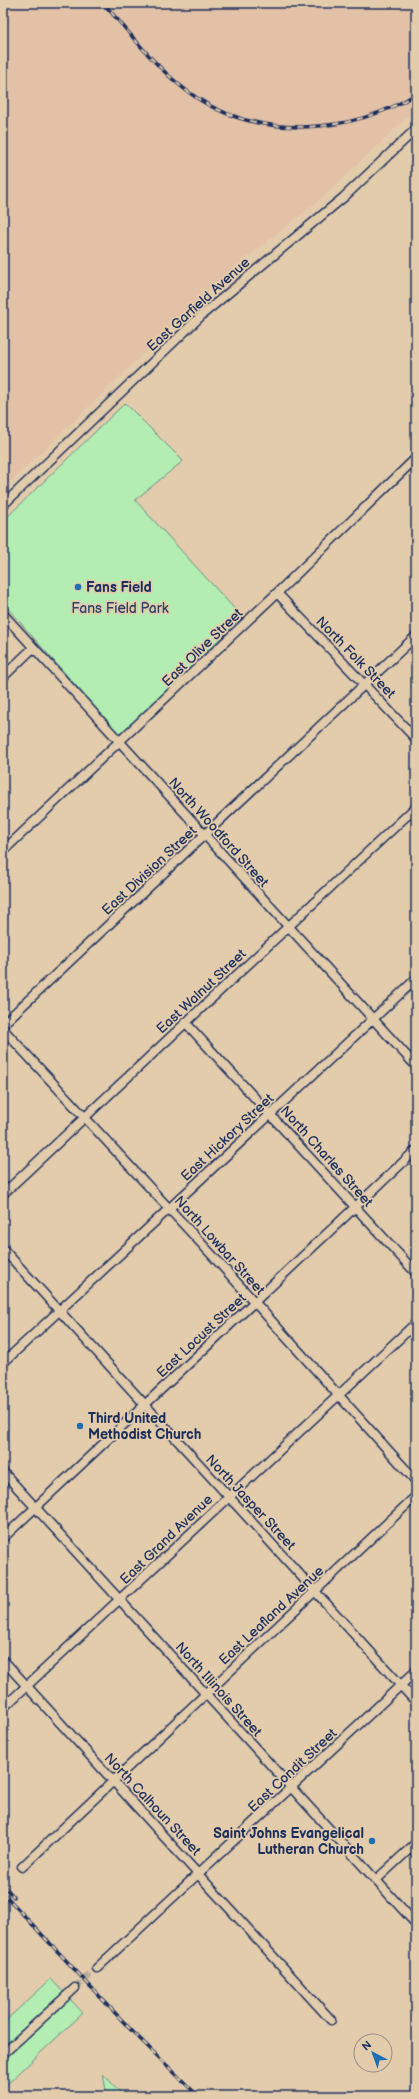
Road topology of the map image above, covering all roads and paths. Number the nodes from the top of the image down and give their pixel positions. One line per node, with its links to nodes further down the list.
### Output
1 (416, 129): 3 (street, East Garfield Avenue)
2 (416, 458): 4 (street, East Olive Street)
3 (3, 505)
4 (277, 593): 9 (street, North Folk Street); 11 (street, East Olive Street)
5 (3, 614): 7 (street, North Woodford Street)
6 (416, 636): 9 (street, East Division Street)
7 (33, 648): 8 (street); 11 (street, North Woodford Street)
8 (3, 677)
9 (365, 685): 10 (street, North Folk Street); 13 (street, East Division Street)
10 (416, 739)
11 (120, 742): 13 (street, North Woodford Street); 14 (street, East Olive Street)
12 (416, 807): 15 (street, East Walnut Street)
13 (205, 836): 15 (street, North Woodford Street); 19 (street, East Division Street)
14 (3, 851)
15 (289, 927): 17 (street, North Woodford Street); 18 (street, East Walnut Street)
16 (416, 979): 17 (street, East Hickory Street)
17 (373, 1020): 21 (street, North Woodford Street); 22 (street, East Hickory Street)
18 (185, 1022): 22 (street, North Charles Street); 23 (street, East Walnut Street)
19 (3, 1024)
20 (3, 1029): 23 (street, North Lowbar Street)
21 (416, 1066)
22 (270, 1113): 26 (street, North Charles Street); 27 (street, East Hickory Street)
23 (84, 1118): 25 (street, East Walnut Street); 27 (street, North Lowbar Street)
24 (416, 1150): 26 (street, East Locust Street)
25 (3, 1194)
26 (356, 1208): 29 (street, North Charles Street); 30 (street, East Locust Street)
27 (169, 1210): 30 (street, North Lowbar Street); 31 (street, East Hickory Street)
28 (3, 1249): 31 (street, North Jasper Street)
29 (416, 1273)
30 (254, 1303): 34 (street, North Lowbar Street); 35 (street, East Locust Street)
31 (59, 1310): 33 (street, East Hickory Street); 35 (street, North Jasper Street)
32 (416, 1323): 34 (street, East Grand Avenue)
33 (3, 1363)
34 (338, 1396): 37 (street, North Lowbar Street); 39 (street, East Grand Avenue)
35 (144, 1406): 39 (street, North Jasper Street); 40 (street, East Locust Street)
36 (3, 1472): 40 (street, North Illinois Street)
37 (416, 1481)
38 (416, 1496): 42 (street, East Leafland Avenue)
39 (228, 1497): 42 (street, North Jasper Street); 43 (street, East Grand Avenue)
40 (35, 1507): 41 (street, East Locust Street); 43 (street, North Illinois Street)
41 (3, 1538)
42 (315, 1591): 46 (street, North Jasper Street); 48 (street, East Leafland Avenue)
43 (120, 1600): 47 (street, East Grand Avenue); 48 (street, North Illinois Street)
44 (3, 1660): 47 (street, North Calhoun Street)
45 (416, 1671): 46 (street, East Condit Street)
46 (401, 1686): 49 (street, North Jasper Street); 52 (street, East Condit Street)
47 (26, 1687): 50 (street, East Grand Avenue); 51 (street, North Calhoun Street)
48 (206, 1694): 51 (street, East Leafland Avenue); 52 (street, North Illinois Street)
49 (416, 1702)
50 (3, 1708)
51 (112, 1780): 54 (street, East Leafland Avenue); 55 (street, North Calhoun Street)
52 (291, 1788): 55 (street, East Condit Street); 56 (street, North Illinois Street)
53 (416, 1843): 56 (street)
54 (22, 1868)
55 (199, 1873): 58 (street, East Condit Street); 60 (street, North Calhoun Street)
56 (376, 1880): 57 (street, North Illinois Street)
57 (416, 1924)
58 (97, 1968)
59 (75, 1988): 61 (street)
60 (331, 2020)
61 (3, 2054)

